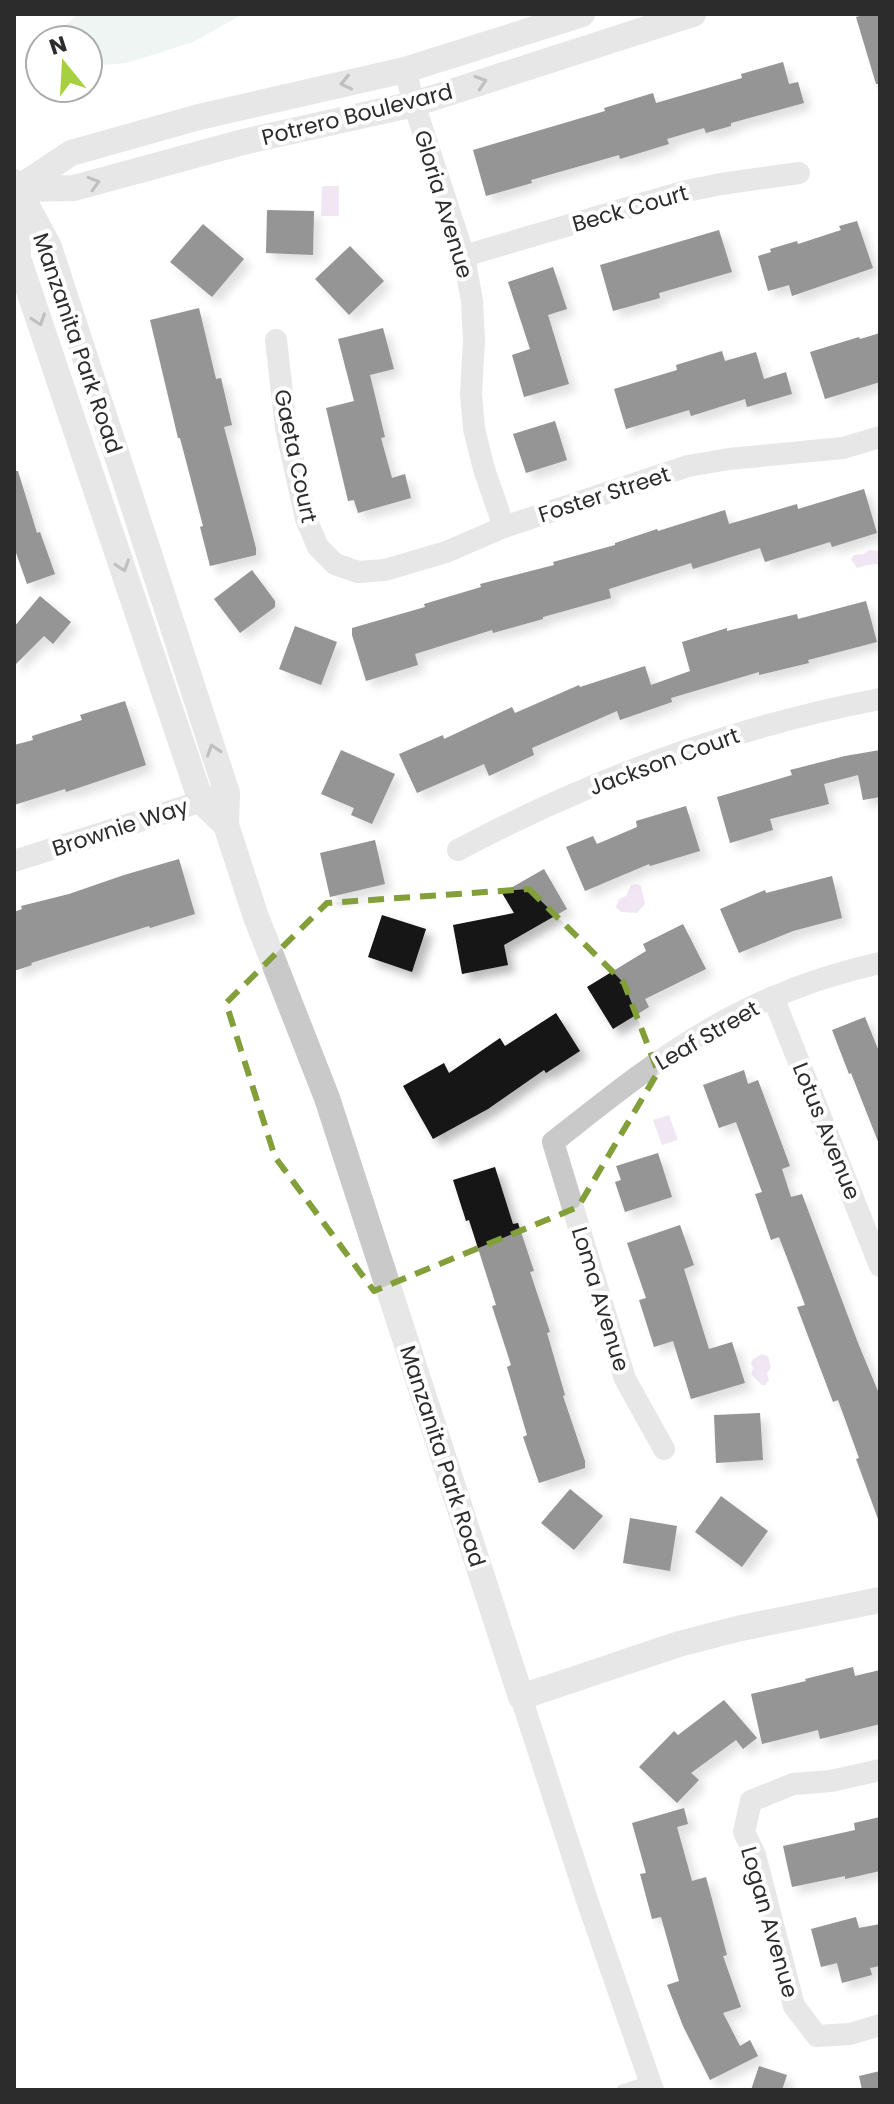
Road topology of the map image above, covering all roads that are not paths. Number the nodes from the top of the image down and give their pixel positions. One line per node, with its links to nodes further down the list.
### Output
1 (582, 14): 3 (street, Potrero Boulevard)
2 (693, 14): 4 (street, Potrero Boulevard, one-way to 2)
3 (405, 70): 4 (street, Gloria Avenue); 6 (street, Potrero Boulevard, one-way to 6)
4 (414, 104): 6 (street, Potrero Boulevard, one-way to 4); 7 (street, Gloria Avenue)
5 (799, 173): 7 (street, Beck Court)
6 (15, 187): 13 (street, Manzanita Park Road, one-way to 6); 14 (street, Manzanita Park Road, one-way to 14)
7 (464, 256): 10 (street, Gloria Avenue)
8 (276, 340): 11 (street, Gaeta Court)
9 (880, 437): 10 (street, Foster Street)
10 (504, 527): 11 (street, Foster Street)
11 (335, 564)
12 (880, 699): 16 (street, Jackson Court)
13 (227, 793): 14 (street, Brownie Way); 15 (street, Manzanita Park Road)
14 (201, 801): 15 (street, Manzanita Park Road); 17 (street, Brownie Way)
15 (226, 825): 24 (street, Manzanita Park Road)
16 (458, 850)
17 (14, 861)
18 (880, 963): 19 (street, Leaf Street)
19 (773, 997): 20 (street, Leaf Street); 21 (street, Lotus Avenue)
20 (553, 1142): 22 (street, Loma Avenue)
21 (880, 1266)
22 (664, 1449)
23 (880, 1600): 24 (street)
24 (521, 1697): 27 (street, Manzanita Park Road)
25 (880, 1770): 26 (street, Logan Avenue)
26 (880, 2025)
27 (651, 2086): 28 (lane)
28 (622, 2090)

